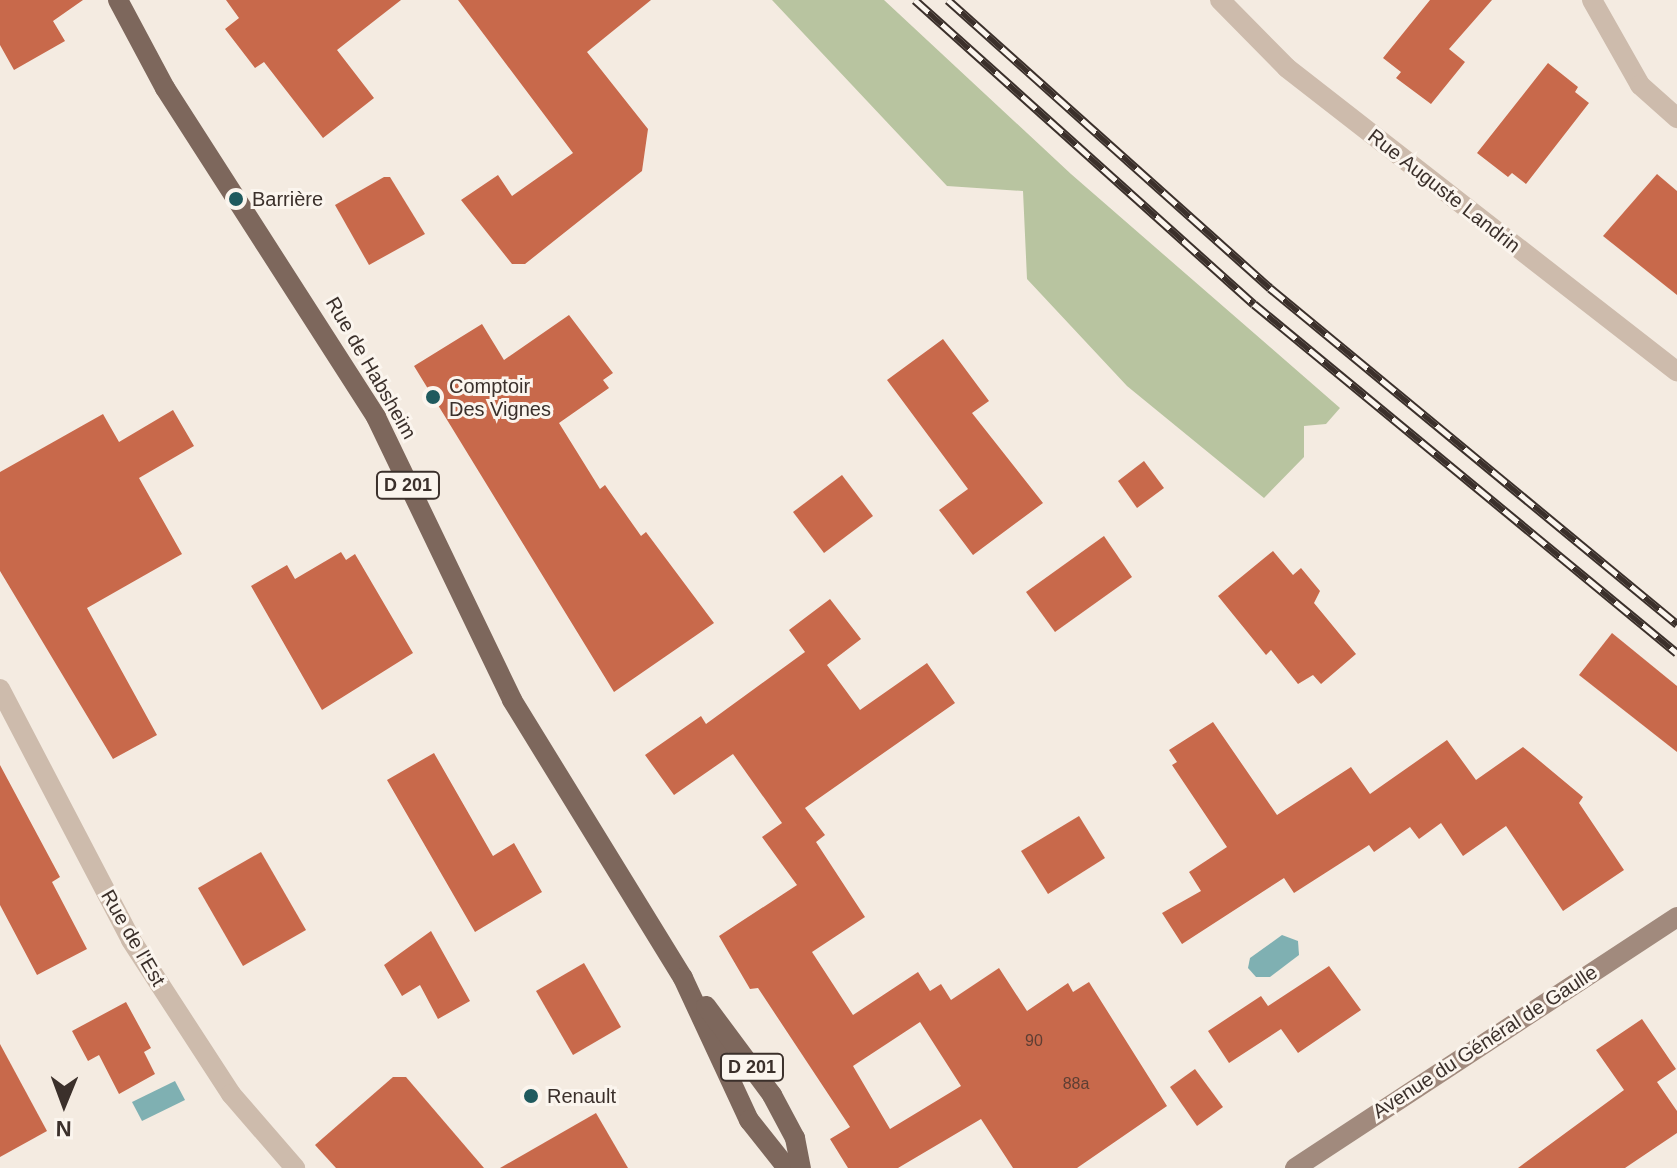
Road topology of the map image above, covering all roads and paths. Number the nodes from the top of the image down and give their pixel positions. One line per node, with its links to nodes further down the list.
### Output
1 (118, 0): 8 (main road, Rue de Habsheim / D 201)
2 (1220, 0): 5 (street, Rue Auguste Landrin)
3 (1592, 0): 4 (street)
4 (1677, 118)
5 (1677, 372)
6 (0, 689): 9 (street, Rue de l'Est)
7 (1677, 917): 12 (main road, Avenue du Général de Gaulle)
8 (683, 978): 10 (main road, Rue de Habsheim / D 201); 11 (main road, Rue de Habsheim / D 201)
9 (295, 1168)
10 (787, 1168)
11 (801, 1168)
12 (1295, 1168)

